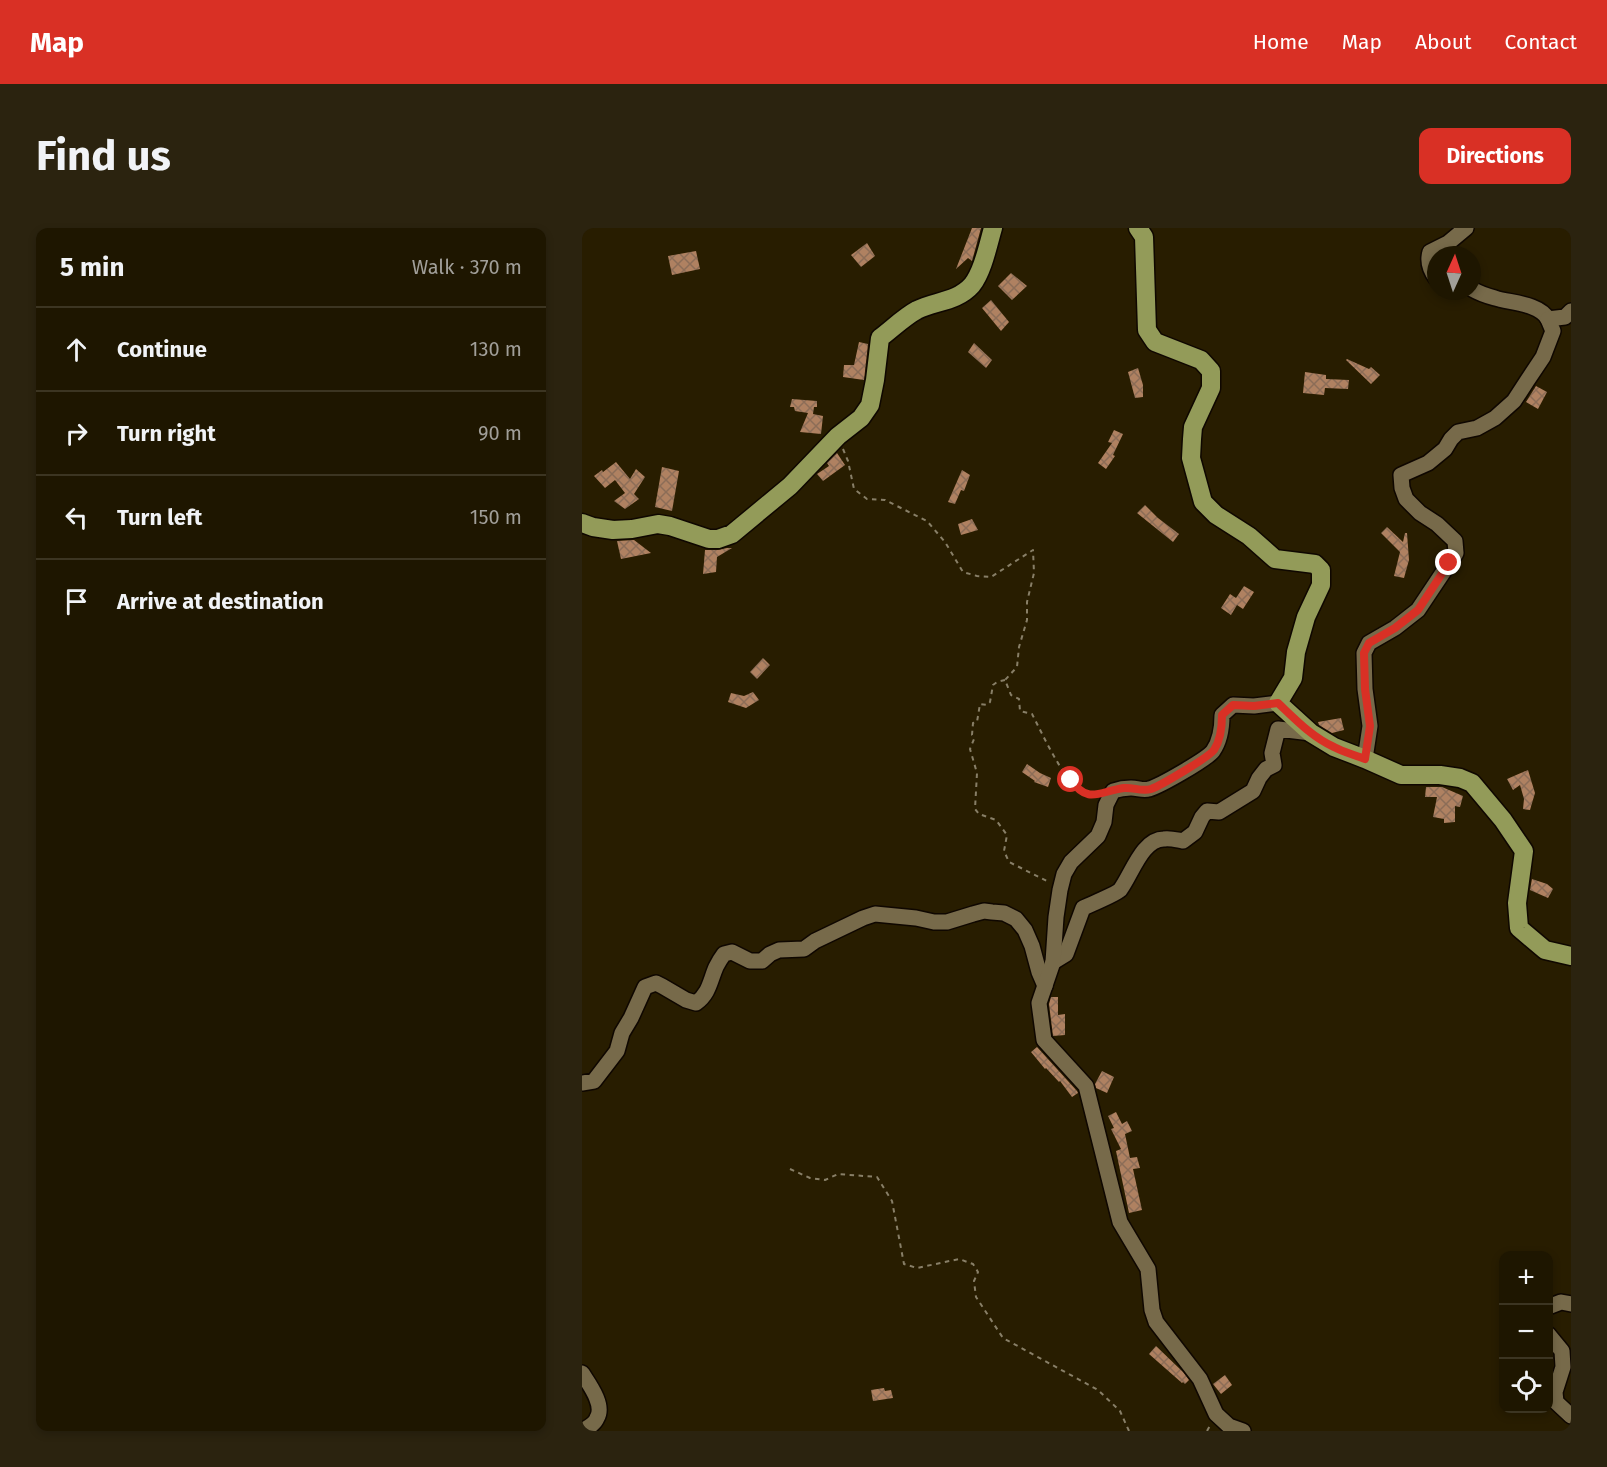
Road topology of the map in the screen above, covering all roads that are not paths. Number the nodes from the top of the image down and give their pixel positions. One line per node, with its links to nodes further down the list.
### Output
1 (993, 228): 8 (main road)
2 (1138, 228): 9 (main road)
3 (1466, 228): 4 (street)
4 (1442, 246)
5 (1481, 293): 7 (street)
6 (1571, 311): 7 (street)
7 (1548, 319): 11 (street)
8 (582, 524)
9 (1278, 703): 10 (main road); 13 (street)
10 (1311, 733): 11 (main road); 13 (street)
11 (1365, 759): 12 (main road)
12 (1571, 956)
13 (1053, 962): 14 (street)
14 (1045, 986): 15 (street); 22 (street)
15 (582, 1083)
16 (1571, 1304): 17 (street)
17 (1553, 1305)
18 (1553, 1340): 20 (street)
19 (582, 1373): 21 (street)
20 (1571, 1416)
21 (582, 1431)
22 (1243, 1431)

